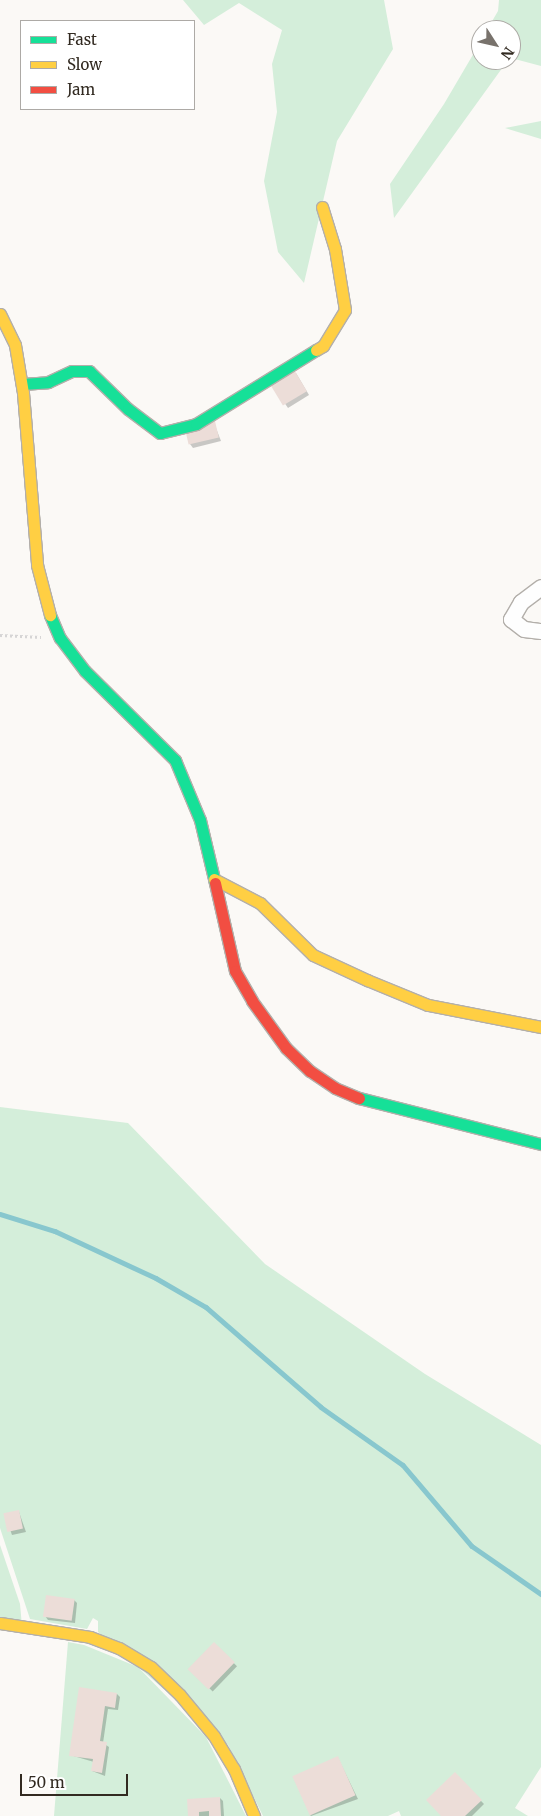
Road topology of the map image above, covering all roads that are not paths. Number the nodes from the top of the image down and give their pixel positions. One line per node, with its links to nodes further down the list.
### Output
1 (322, 207): 3 (street)
2 (0, 314): 3 (street)
3 (22, 384): 6 (street)
4 (541, 587): 5 (street)
5 (541, 631)
6 (214, 879): 7 (street); 8 (street)
7 (541, 1027)
8 (541, 1144)
9 (0, 1623): 10 (street)
10 (254, 1816)

